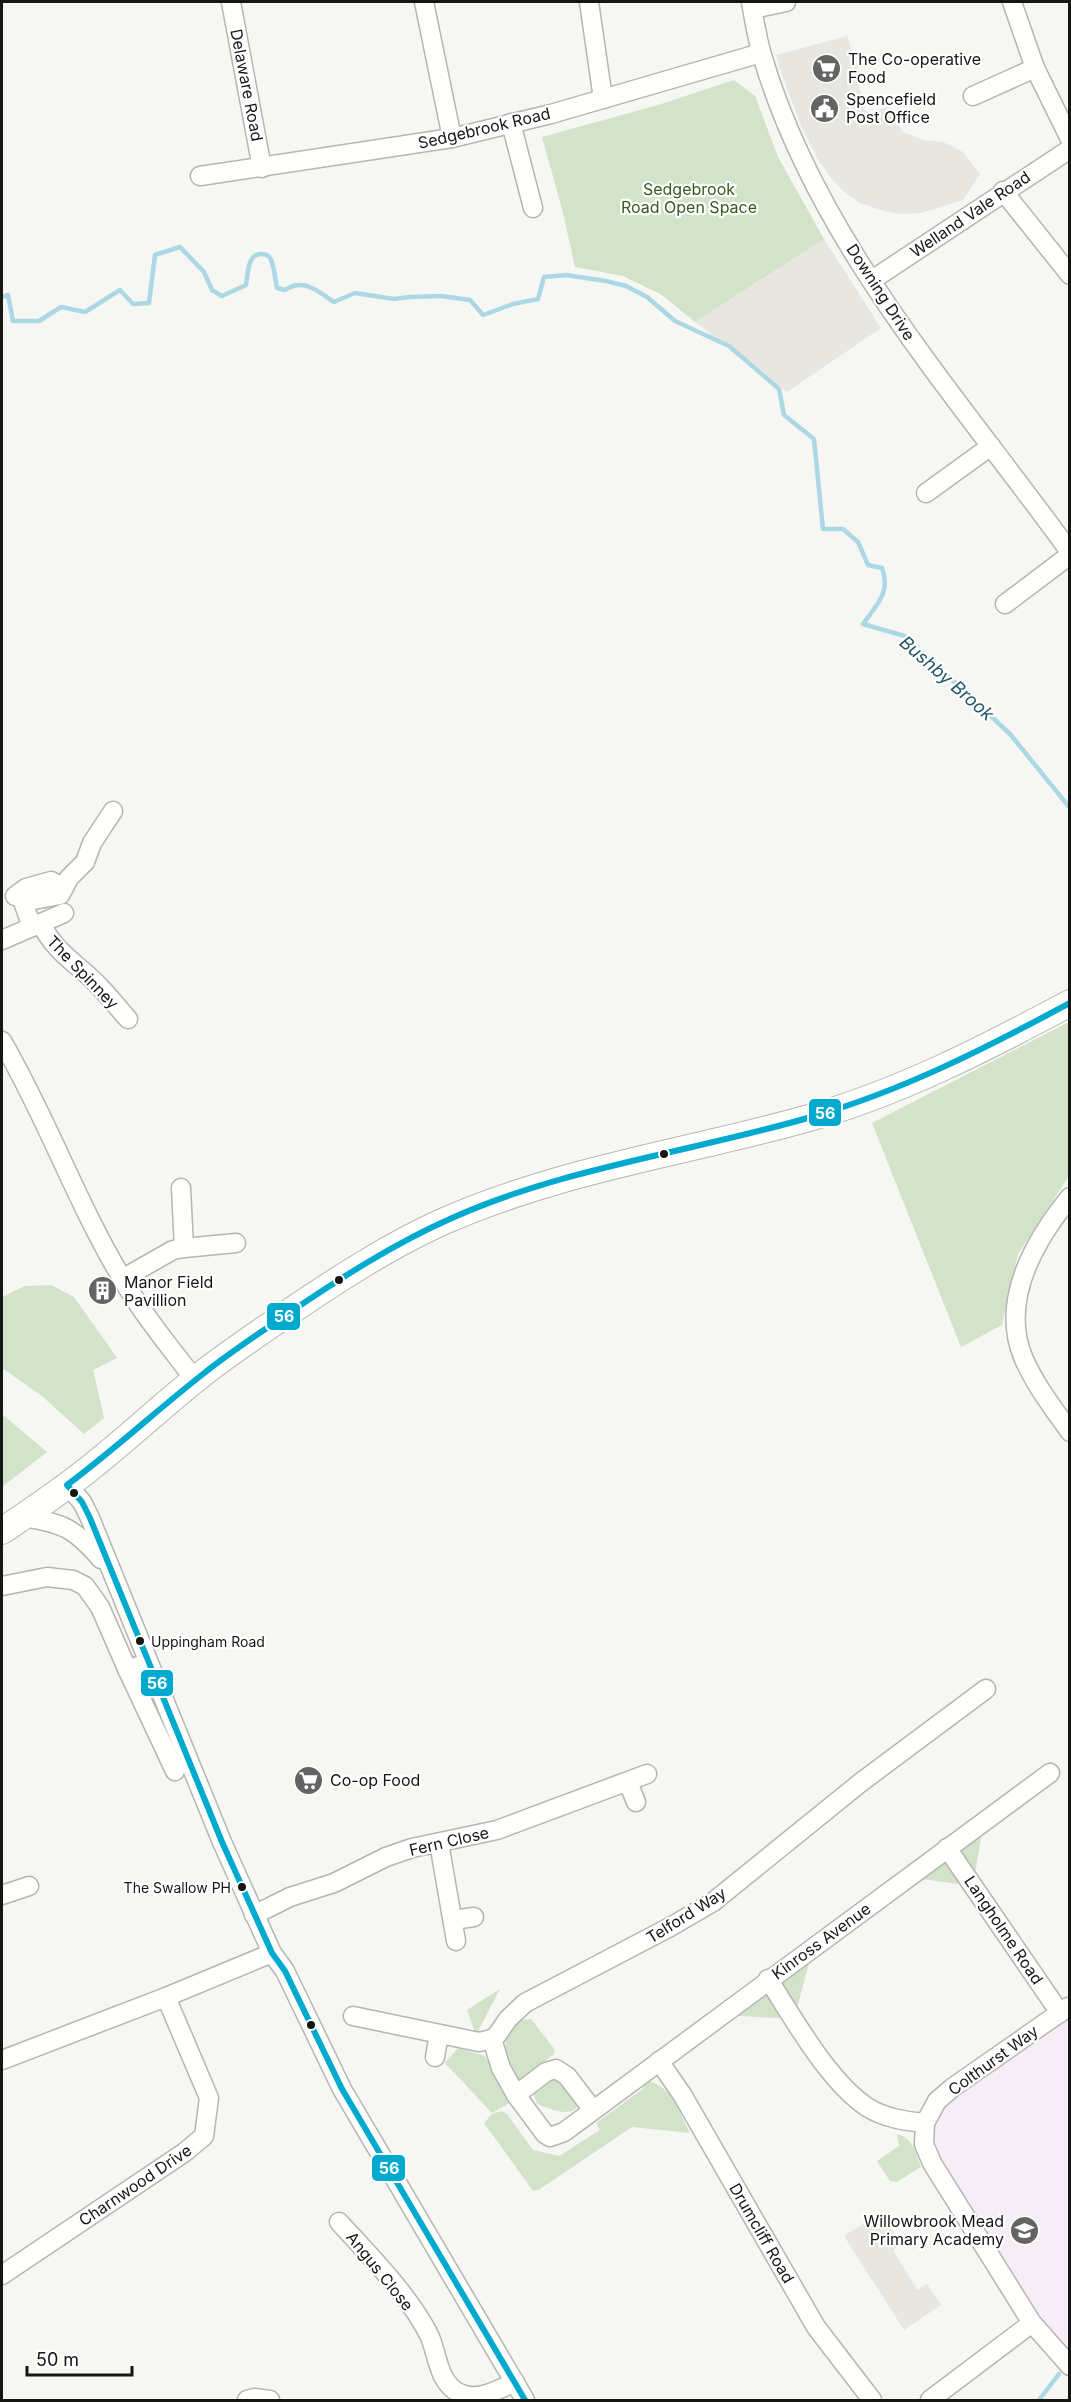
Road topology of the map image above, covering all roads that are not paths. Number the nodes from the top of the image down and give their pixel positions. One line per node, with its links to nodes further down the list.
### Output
1 (231, 2): 15 (street, Delaware Road)
2 (424, 2): 12 (street)
3 (589, 2): 10 (street)
4 (786, 2): 6 (street)
5 (1012, 2): 8 (street)
6 (752, 5): 7 (street, Downing Drive)
7 (761, 53): 10 (street, Sedgebrook Road); 20 (street, Downing Drive)
8 (1035, 68): 9 (street); 13 (street)
9 (973, 96)
10 (603, 99): 11 (street, Sedgebrook Road)
11 (511, 123): 12 (street, Sedgebrook Road); 18 (street)
12 (452, 138): 15 (street, Sedgebrook Road)
13 (1070, 140)
14 (1070, 149): 17 (street, Welland Vale Road)
15 (262, 168): 16 (street, Sedgebrook Road)
16 (200, 176)
17 (1003, 191): 19 (street); 20 (street, Welland Vale Road)
18 (533, 208)
19 (1070, 275)
20 (872, 280): 21 (street, Downing Drive)
21 (991, 446): 22 (street); 23 (street, Downing Drive)
22 (926, 493)
23 (1070, 553): 24 (street)
24 (1005, 604)
25 (113, 810): 26 (street)
26 (64, 888): 27 (street); 29 (street)
27 (15, 896)
28 (64, 913): 29 (street, The Spinney)
29 (36, 925): 30 (street, The Spinney); 32 (street, The Spinney)
30 (2, 940)
31 (1070, 1003): 39 (highway)
32 (128, 1019)
33 (2, 1041): 38 (street)
34 (181, 1188): 37 (street)
35 (1070, 1197): 40 (street)
36 (236, 1242): 37 (street)
37 (184, 1248): 38 (street)
38 (122, 1279): 39 (street)
39 (195, 1380): 41 (highway)
40 (1070, 1432)
41 (67, 1485): 42 (highway); 44 (street)
42 (23, 1517): 43 (highway); 44 (street)
43 (2, 1531)
44 (110, 1569): 46 (street)
45 (2, 1586): 47 (street)
46 (148, 1662): 47 (street); 58 (street)
47 (128, 1671): 49 (street)
48 (986, 1689): 68 (street, Telford Way)
49 (175, 1771)
50 (1050, 1773): 55 (street, Kinross Avenue)
51 (647, 1774): 52 (street, Fern Close)
52 (628, 1782): 53 (street); 54 (street, Fern Close)
53 (636, 1802)
54 (438, 1843): 58 (street, Fern Close); 60 (street)
55 (947, 1848): 63 (street, Kinross Avenue); 65 (street, Langholme Road)
56 (28, 1886): 57 (street)
57 (2, 1895)
58 (254, 1916): 62 (street)
59 (474, 1917): 60 (street)
60 (453, 1920): 61 (street)
61 (456, 1941)
62 (272, 1953): 64 (street); 79 (street)
63 (768, 1979): 71 (street, Kinross Avenue); 74 (street)
64 (166, 1997): 70 (street); 76 (street, Charnwood Drive)
65 (1065, 2009): 74 (street, Colthurst Way)
66 (354, 2016): 67 (street)
67 (439, 2034): 68 (street); 69 (street)
68 (492, 2039): 72 (street, Kinross Avenue)
69 (435, 2057)
70 (2, 2060)
71 (659, 2061): 73 (street, Kinross Avenue); 83 (street, Drumcliff Road)
72 (516, 2095): 73 (street); 73 (street, Kinross Avenue)
73 (593, 2110)
74 (925, 2123): 77 (street)
75 (339, 2222): 79 (street, Angus Close)
76 (2, 2275)
77 (1032, 2323): 78 (street); 84 (street)
78 (1070, 2366)
79 (515, 2382): 82 (street)
80 (247, 2400): 81 (street)
81 (270, 2400)
82 (525, 2400)
83 (872, 2400)
84 (930, 2400)

